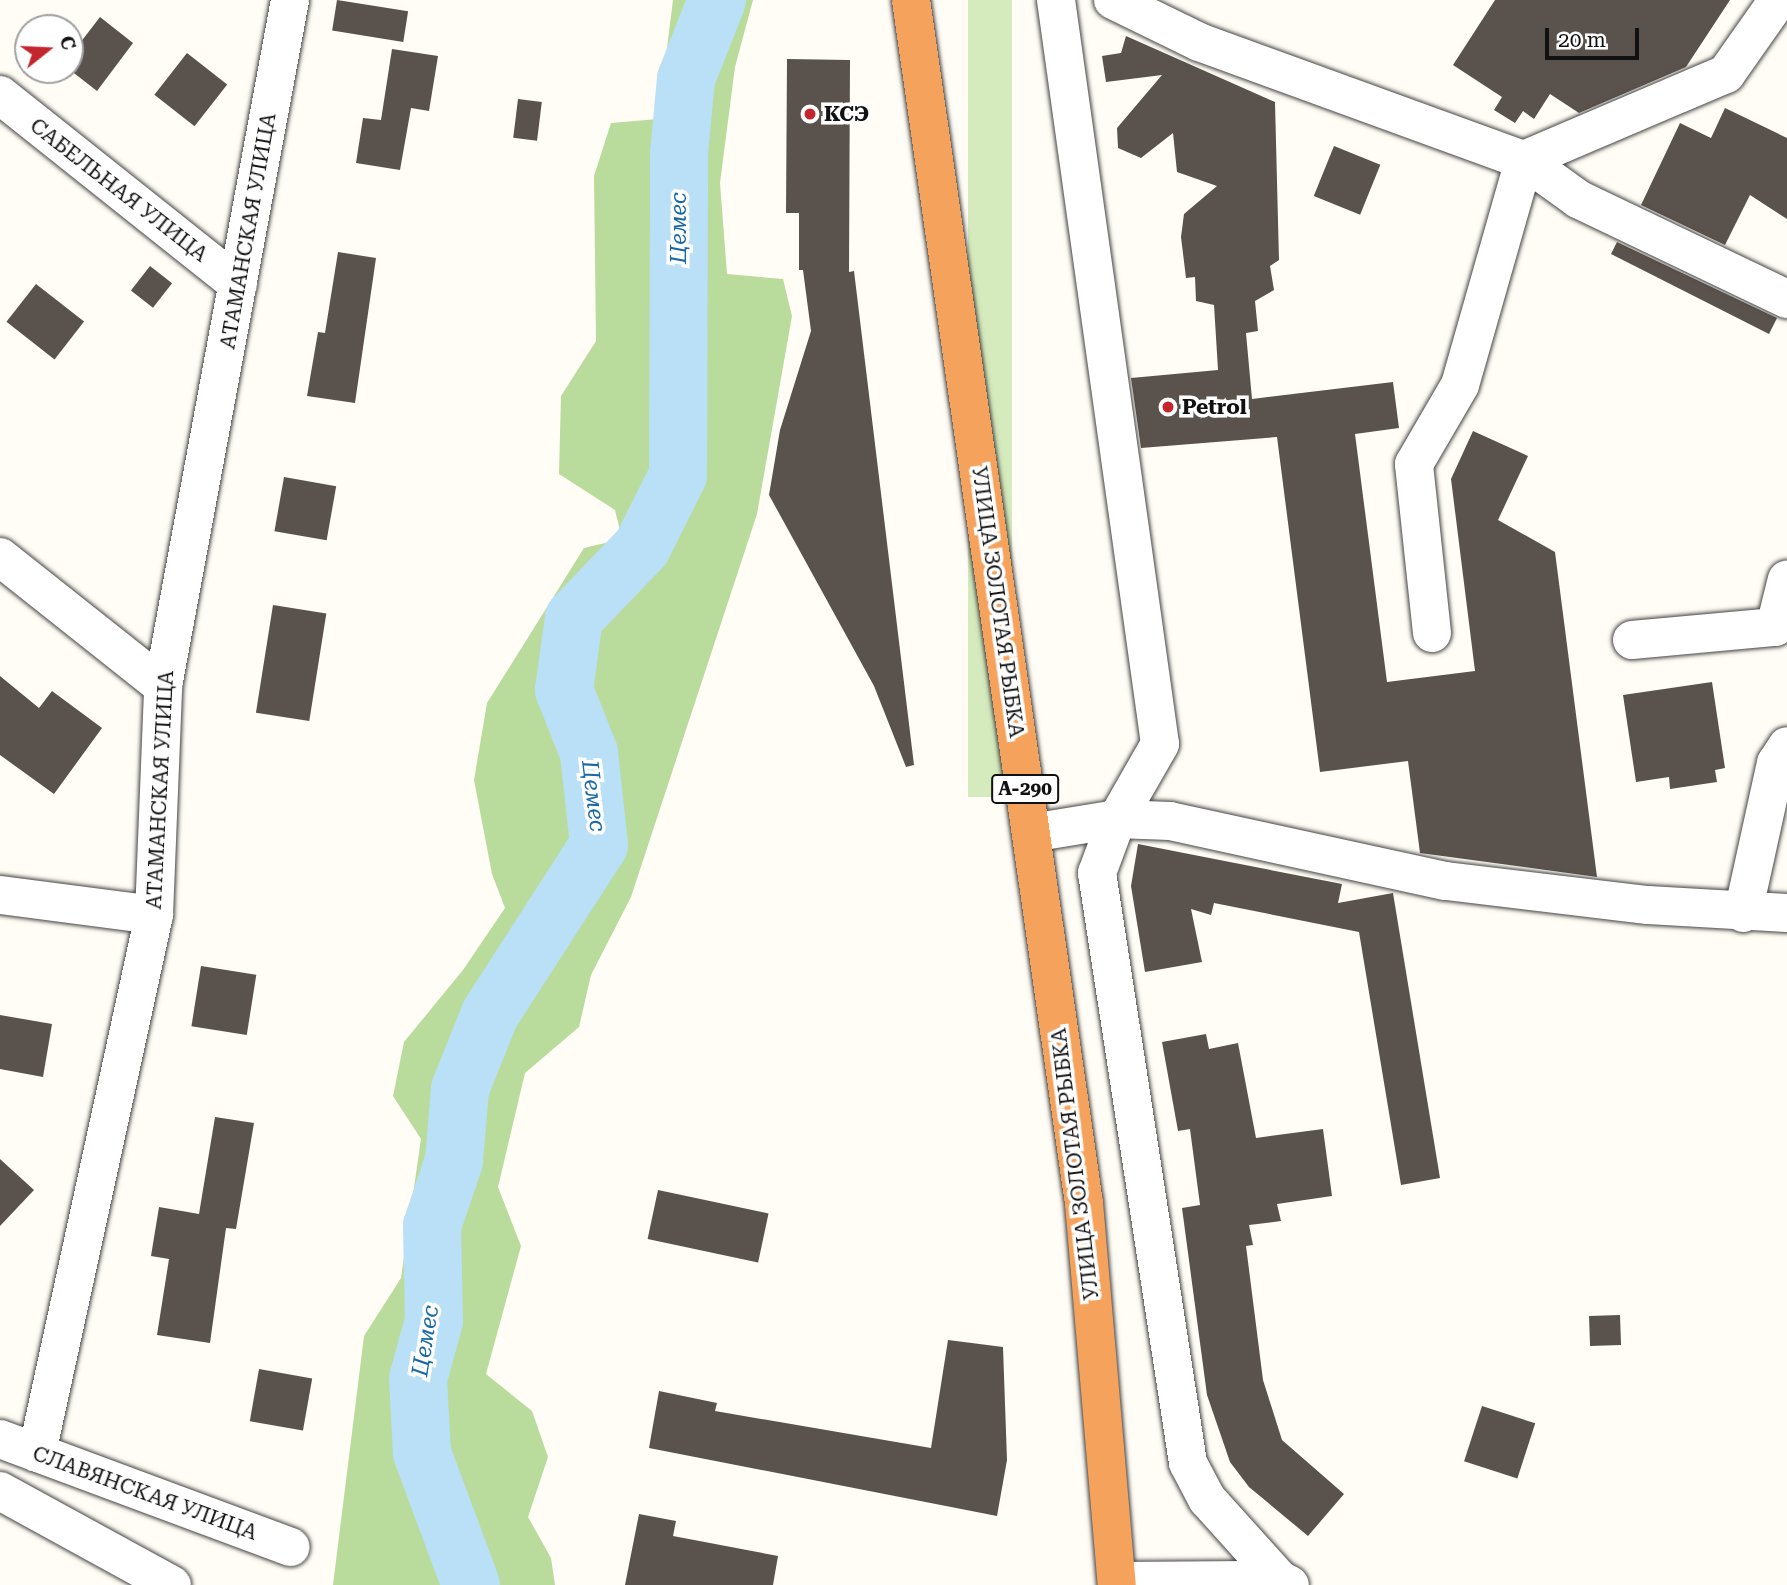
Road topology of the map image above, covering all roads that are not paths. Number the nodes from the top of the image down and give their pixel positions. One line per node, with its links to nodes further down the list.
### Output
1 (290, 0): 8 (street, АТАМАНСКАЯ УЛИЦА)
2 (911, 0): 17 (highway, УЛИЦА ЗОЛОТАЯ РЫБКА / А-290)
3 (1056, 0): 16 (street)
4 (1113, 0): 7 (street)
5 (1778, 0): 7 (street)
6 (0, 96): 8 (street, САБЕЛЬНАЯ УЛИЦА)
7 (1524, 160): 9 (street); 12 (street)
8 (238, 284): 14 (street, АТАМАНСКАЯ УЛИЦА)
9 (1787, 299)
10 (0, 557): 14 (street)
11 (1787, 579): 13 (street)
12 (1433, 633)
13 (1632, 640)
14 (163, 686): 21 (street, АТАМАНСКАЯ УЛИЦА)
15 (1787, 746): 19 (street)
16 (1117, 820): 17 (street); 19 (street); 26 (street)
17 (1031, 833): 27 (highway, УЛИЦА ЗОЛОТАЯ РЫБКА / А-290)
18 (0, 894): 21 (street)
19 (1743, 913): 20 (street)
20 (1787, 913)
21 (154, 915): 23 (street, АТАМАНСКАЯ УЛИЦА)
22 (0, 1439): 23 (street, СЛАВЯНСКАЯ УЛИЦА)
23 (37, 1454): 25 (street, СЛАВЯНСКАЯ УЛИЦА)
24 (0, 1491): 28 (street)
25 (291, 1546)
26 (1285, 1582): 27 (street)
27 (1117, 1583)
28 (172, 1585)

